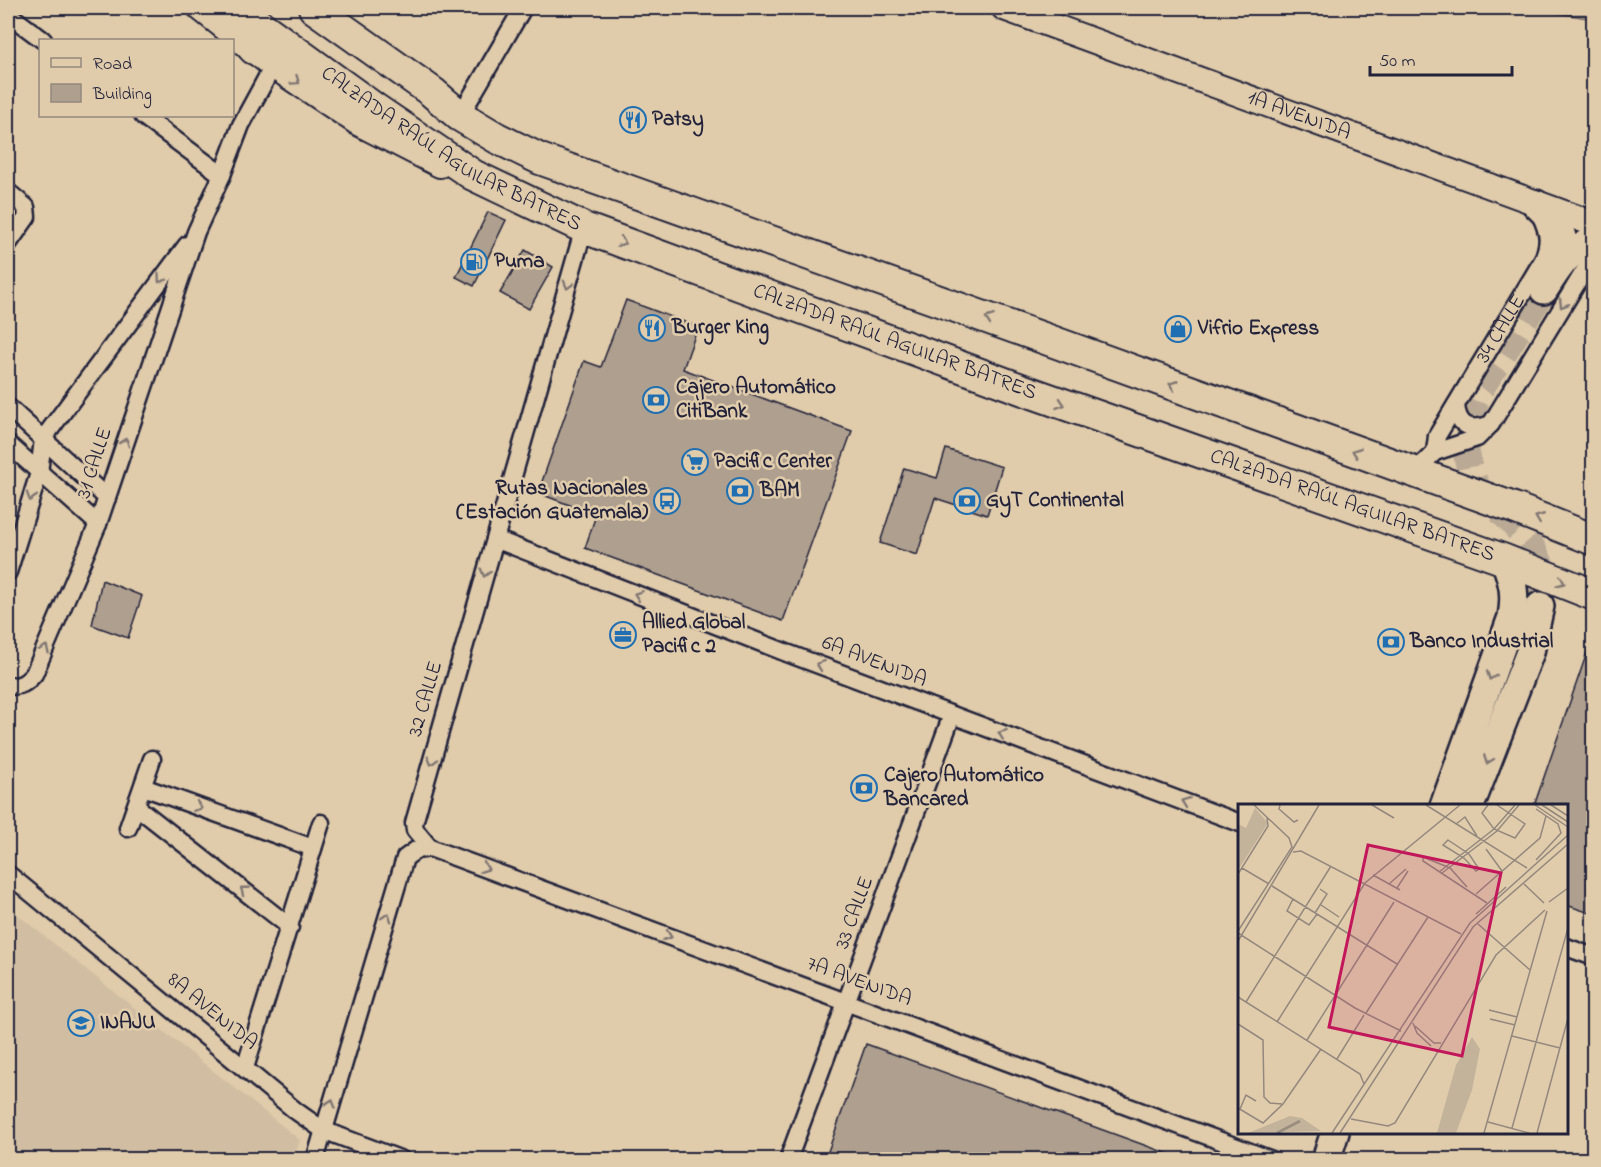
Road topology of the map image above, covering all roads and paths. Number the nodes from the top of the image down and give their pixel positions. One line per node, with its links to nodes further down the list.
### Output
1 (200, 8): 9 (street)
2 (218, 8): 9 (highway)
3 (236, 8): 13 (highway, CALZADA RAÚL AGUILAR BATRES)
4 (314, 8): 10 (highway, CALZADA RAÚL AGUILAR BATRES)
5 (523, 8): 10 (street)
6 (1004, 8): 15 (street, 1A AVENIDA)
7 (8, 14): 8 (street)
8 (42, 39)
9 (263, 58): 12 (street, 31 CALLE); 13 (street, one-way to 13)
10 (460, 116): 31 (highway, CALZADA RAÚL AGUILAR BATRES, one-way to 10)
11 (144, 117): 12 (street)
12 (222, 175): 18 (street, 31 CALLE)
13 (473, 175): 17 (highway, CALZADA RAÚL AGUILAR BATRES)
14 (8, 192): 20 (street)
15 (1536, 204): 16 (street, 1A AVENIDA); 22 (main road); 24 (street, 34 CALLE)
16 (1593, 224)
17 (584, 228): 34 (street, 32 CALLE, one-way to 34); 36 (highway, CALZADA RAÚL AGUILAR BATRES, one-way to 36)
18 (196, 232): 27 (street, 31 CALLE, one-way to 27); 32 (street, 31 CALLE, one-way to 18)
19 (1593, 241): 22 (main road)
20 (8, 244)
21 (1593, 255): 26 (street, 34 CALLE, one-way to 26)
22 (1560, 264): 23 (main road)
23 (1544, 290)
24 (1456, 405): 26 (street); 29 (street, 34 CALLE)
25 (8, 407): 27 (street)
26 (1491, 424): 29 (street, 34 CALLE)
27 (43, 440): 30 (street, 31 CALLE); 32 (street)
28 (8, 444): 30 (street)
29 (1435, 452): 31 (street, 34 CALLE)
30 (39, 473): 33 (street); 37 (street, 31 CALLE, one-way to 37)
31 (1413, 473): 35 (highway, CALZADA RAÚL AGUILAR BATRES, one-way to 31)
32 (106, 498): 33 (street, 31 CALLE)
33 (98, 524): 40 (street, 31 CALLE, one-way to 33)
34 (495, 539): 41 (street, 6A AVENIDA, one-way to 34); 51 (street, 32 CALLE, one-way to 51)
35 (1593, 540)
36 (1505, 560): 38 (highway, CALZADA RAÚL AGUILAR BATRES, one-way to 38); 44 (main road, one-way to 44)
37 (8, 572)
38 (1593, 595)
39 (1540, 606): 45 (main road, one-way to 45)
40 (8, 685)
41 (952, 715): 48 (street, 6A AVENIDA, one-way to 41); 56 (street, 33 CALLE)
42 (152, 759): 43 (street)
43 (143, 787): 46 (street); 50 (street, one-way to 50)
44 (1445, 804)
45 (1471, 804)
46 (137, 807): 49 (street); 53 (street, one-way to 46)
47 (321, 823): 50 (street)
48 (1238, 823)
49 (128, 828)
50 (313, 848): 53 (street)
51 (430, 848): 56 (street, 7A AVENIDA, one-way to 56); 58 (street, one-way to 51)
52 (8, 874): 57 (street, 8A AVENIDA)
53 (290, 927): 57 (street)
54 (1568, 948): 55 (street)
55 (1593, 957)
56 (846, 1002): 62 (street, 33 CALLE); 63 (street, 7A AVENIDA)
57 (245, 1068): 58 (street, 8A AVENIDA)
58 (323, 1130): 60 (street); 61 (street, 8A AVENIDA)
59 (1334, 1134): 64 (main road)
60 (315, 1160)
61 (402, 1160)
62 (788, 1160)
63 (1272, 1160)
64 (1326, 1160)

